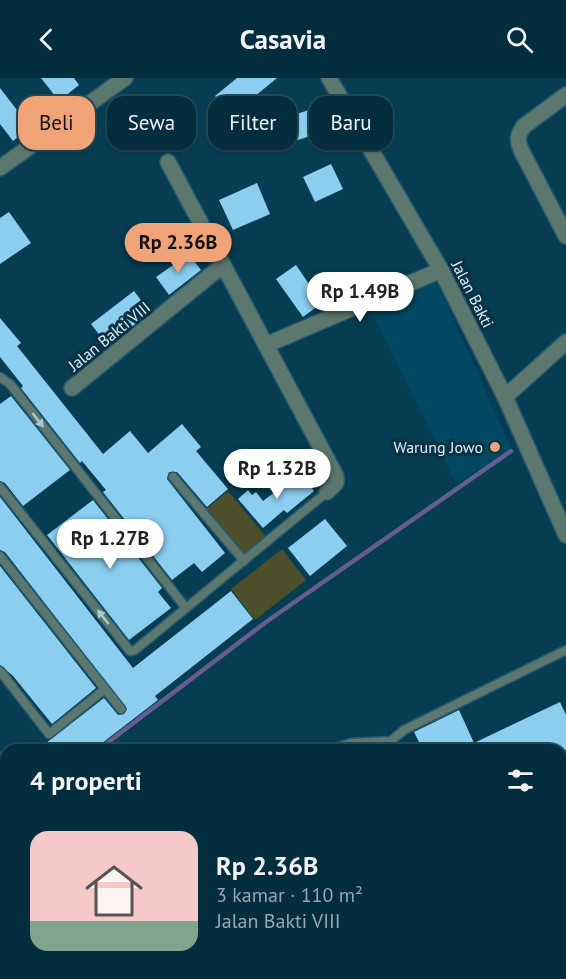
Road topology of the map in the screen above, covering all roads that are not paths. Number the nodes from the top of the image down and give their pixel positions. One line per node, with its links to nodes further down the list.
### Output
1 (125, 78): 5 (street)
2 (329, 78): 8 (street, Jalan Bakti)
3 (566, 95): 6 (street)
4 (168, 162): 7 (street)
5 (0, 168)
6 (566, 236)
7 (224, 265): 10 (street); 12 (street, Jalan Bakti VIII)
8 (441, 270): 10 (street); 13 (street, Jalan Bakti)
9 (566, 342): 13 (street)
10 (266, 345): 16 (street)
11 (0, 377): 20 (lane, one-way to 20)
12 (72, 388)
13 (505, 397): 17 (street, Jalan Bakti)
14 (173, 477): 19 (lane)
15 (0, 487): 20 (lane, one-way to 15)
16 (327, 492): 19 (lane)
17 (566, 535)
18 (0, 556): 23 (lane)
19 (244, 561): 20 (lane)
20 (186, 608)
21 (566, 650): 25 (lane)
22 (0, 671): 23 (lane)
23 (105, 689): 24 (lane)
24 (120, 709)
25 (391, 741): 26 (lane); 27 (lane)
26 (348, 744)
27 (389, 744)

